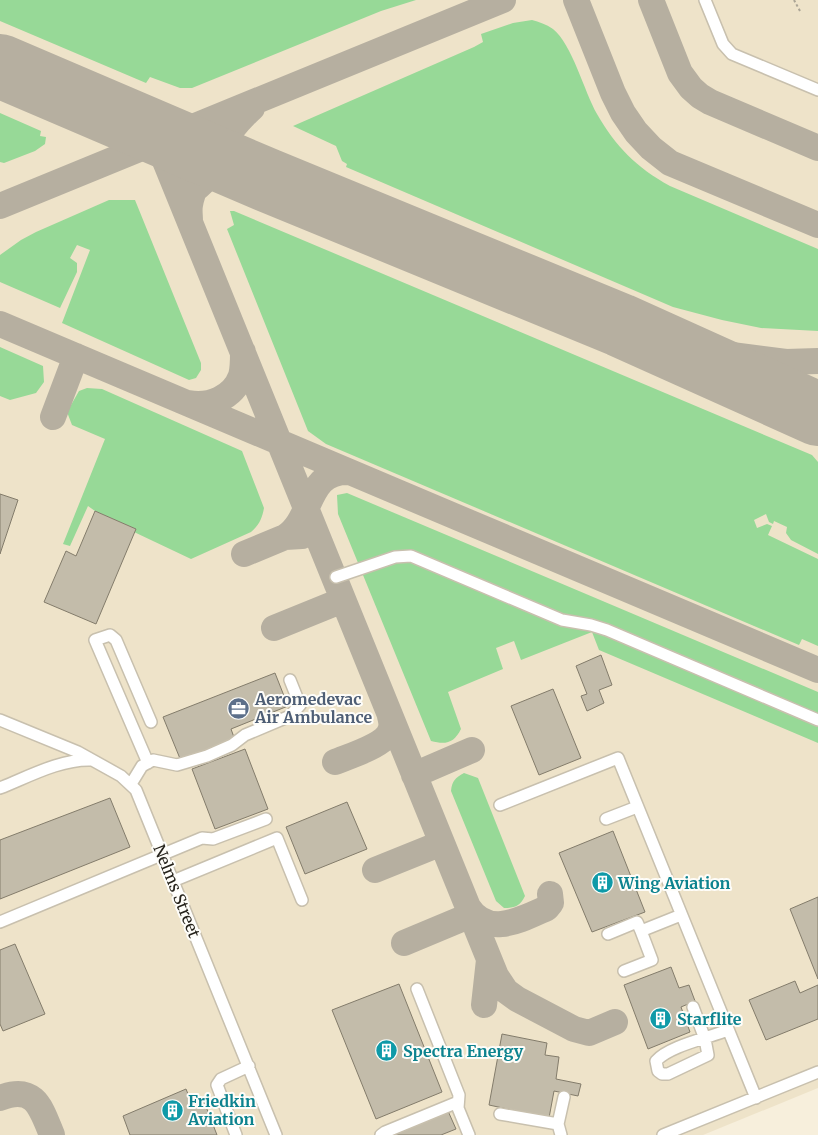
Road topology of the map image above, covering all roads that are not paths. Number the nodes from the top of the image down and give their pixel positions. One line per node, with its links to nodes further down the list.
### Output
1 (705, 0): 2 (street)
2 (818, 90)
3 (336, 577): 6 (street)
4 (290, 680): 9 (street)
5 (0, 720): 8 (street, Nelms Street)
6 (818, 720)
7 (151, 722): 9 (street)
8 (93, 760): 10 (street, Nelms Street); 11 (street)
9 (148, 763): 10 (street)
10 (131, 784): 16 (street, Nelms Street)
11 (0, 788)
12 (500, 805): 13 (street)
13 (638, 806): 15 (street); 19 (street)
14 (266, 819): 16 (street)
15 (606, 820)
16 (163, 855): 17 (street, Nelms Street); 20 (street)
17 (173, 881): 18 (street); 27 (street, Nelms Street)
18 (302, 900)
19 (681, 914): 21 (street); 26 (street)
20 (0, 922)
21 (640, 931): 22 (street); 23 (street)
22 (608, 934)
23 (624, 972)
24 (417, 988): 31 (street)
25 (693, 1008): 26 (street)
26 (728, 1030): 30 (street)
27 (248, 1066): 35 (street); 36 (street, Nelms Street)
28 (818, 1072): 30 (street)
29 (564, 1097): 33 (street)
30 (756, 1098): 38 (street)
31 (458, 1102): 34 (street); 37 (street)
32 (500, 1114): 33 (street)
33 (559, 1130)
34 (464, 1134)
35 (236, 1135)
36 (276, 1135)
37 (381, 1135)
38 (664, 1135)

